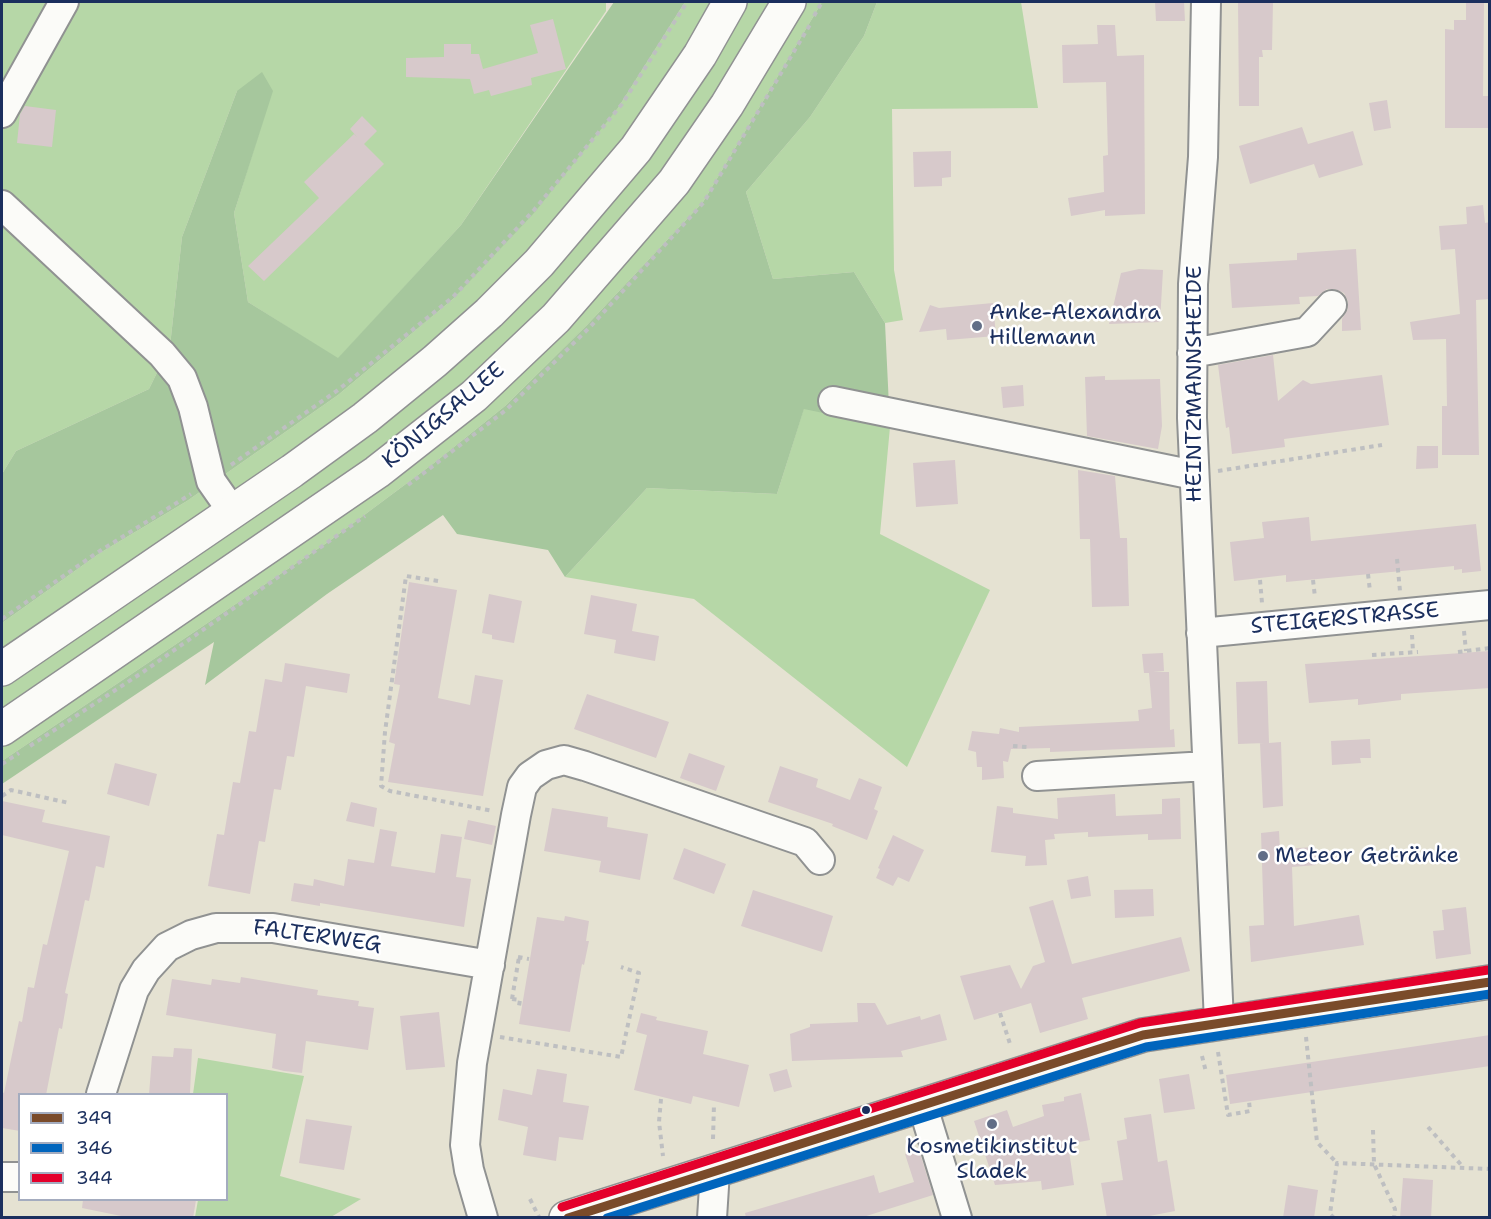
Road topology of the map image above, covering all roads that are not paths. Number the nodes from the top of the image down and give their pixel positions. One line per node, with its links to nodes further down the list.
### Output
1 (63, 2): 5 (street)
2 (730, 2): 11 (main road)
3 (789, 2): 15 (main road, KÖNIGSALLEE)
4 (1206, 2): 8 (street, HEINTZMANNSHEIDE)
5 (2, 112)
6 (2, 205): 11 (street)
7 (1332, 304): 8 (street)
8 (1192, 353): 10 (street, HEINTZMANNSHEIDE)
9 (833, 401): 10 (street)
10 (1194, 475): 13 (street, HEINTZMANNSHEIDE)
11 (232, 511): 14 (main road)
12 (1490, 605): 13 (street, STEIGERSTRASSE)
13 (1201, 633): 16 (street, HEINTZMANNSHEIDE)
14 (2, 669)
15 (2, 729)
16 (1207, 766): 17 (street); 21 (street, HEINTZMANNSHEIDE)
17 (1037, 776)
18 (820, 860): 19 (street)
19 (490, 964): 22 (street, FALTERWEG); 27 (street)
20 (1490, 982): 21 (main road)
21 (1219, 1037): 23 (main road)
22 (102, 1093)
23 (923, 1107): 24 (main road); 30 (street)
24 (715, 1171): 28 (main road); 29 (street)
25 (2, 1177): 26 (street)
26 (18, 1177)
27 (483, 1218)
28 (566, 1218)
29 (712, 1218)
30 (957, 1218)

